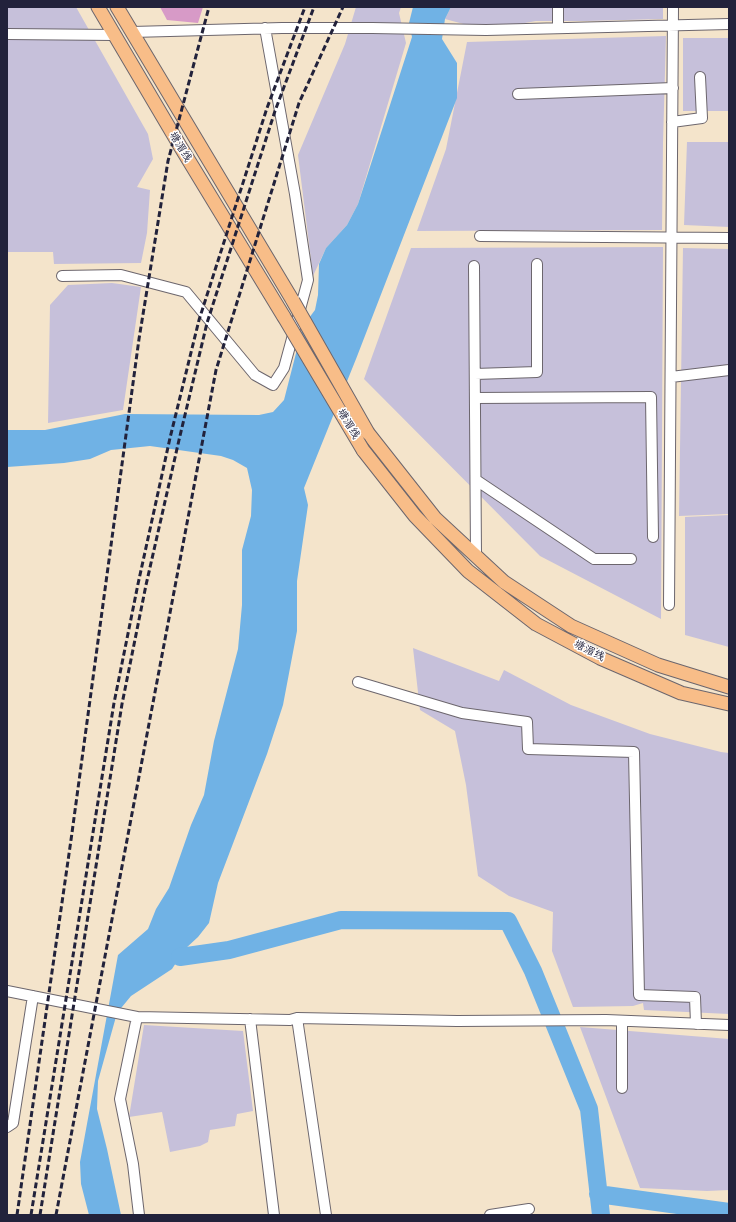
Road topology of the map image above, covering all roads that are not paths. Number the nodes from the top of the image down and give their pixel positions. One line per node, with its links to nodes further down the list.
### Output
1 (98, 7): 11 (main road, 塘湄线)
2 (117, 7): 9 (main road)
3 (558, 7): 8 (street)
4 (673, 7): 6 (street)
5 (729, 24): 6 (street)
6 (673, 26): 8 (street); 13 (street)
7 (265, 28): 8 (street); 9 (street); 21 (street)
8 (558, 28)
9 (132, 32): 28 (main road, bridge)
10 (7, 34): 11 (street)
11 (114, 35): 33 (main road, 塘湄线, bridge)
12 (700, 77): 15 (street)
13 (673, 88): 14 (street); 15 (street)
14 (518, 94)
15 (672, 122): 17 (street)
16 (480, 236): 17 (street)
17 (672, 237): 18 (street); 24 (street)
18 (729, 238)
19 (537, 264): 23 (street)
20 (474, 266): 23 (street)
21 (62, 276)
22 (729, 370): 24 (street)
23 (475, 374): 25 (street)
24 (671, 377): 30 (street)
25 (475, 398): 26 (street); 27 (street)
26 (476, 480): 28 (street); 29 (street)
27 (653, 537)
28 (476, 556): 32 (main road)
29 (631, 559)
30 (669, 605)
31 (358, 682): 40 (street)
32 (729, 687)
33 (729, 704)
34 (7, 991): 35 (street)
35 (33, 996): 36 (street); 43 (street)
36 (138, 1017): 38 (street); 45 (street)
37 (297, 1018): 38 (street); 39 (street); 47 (street)
38 (250, 1019): 46 (street)
39 (622, 1021): 40 (street); 42 (street)
40 (696, 1024): 41 (street)
41 (729, 1025)
42 (622, 1088)
43 (7, 1127)
44 (529, 1209): 48 (street)
45 (139, 1215)
46 (274, 1215)
47 (326, 1215)
48 (490, 1215)

